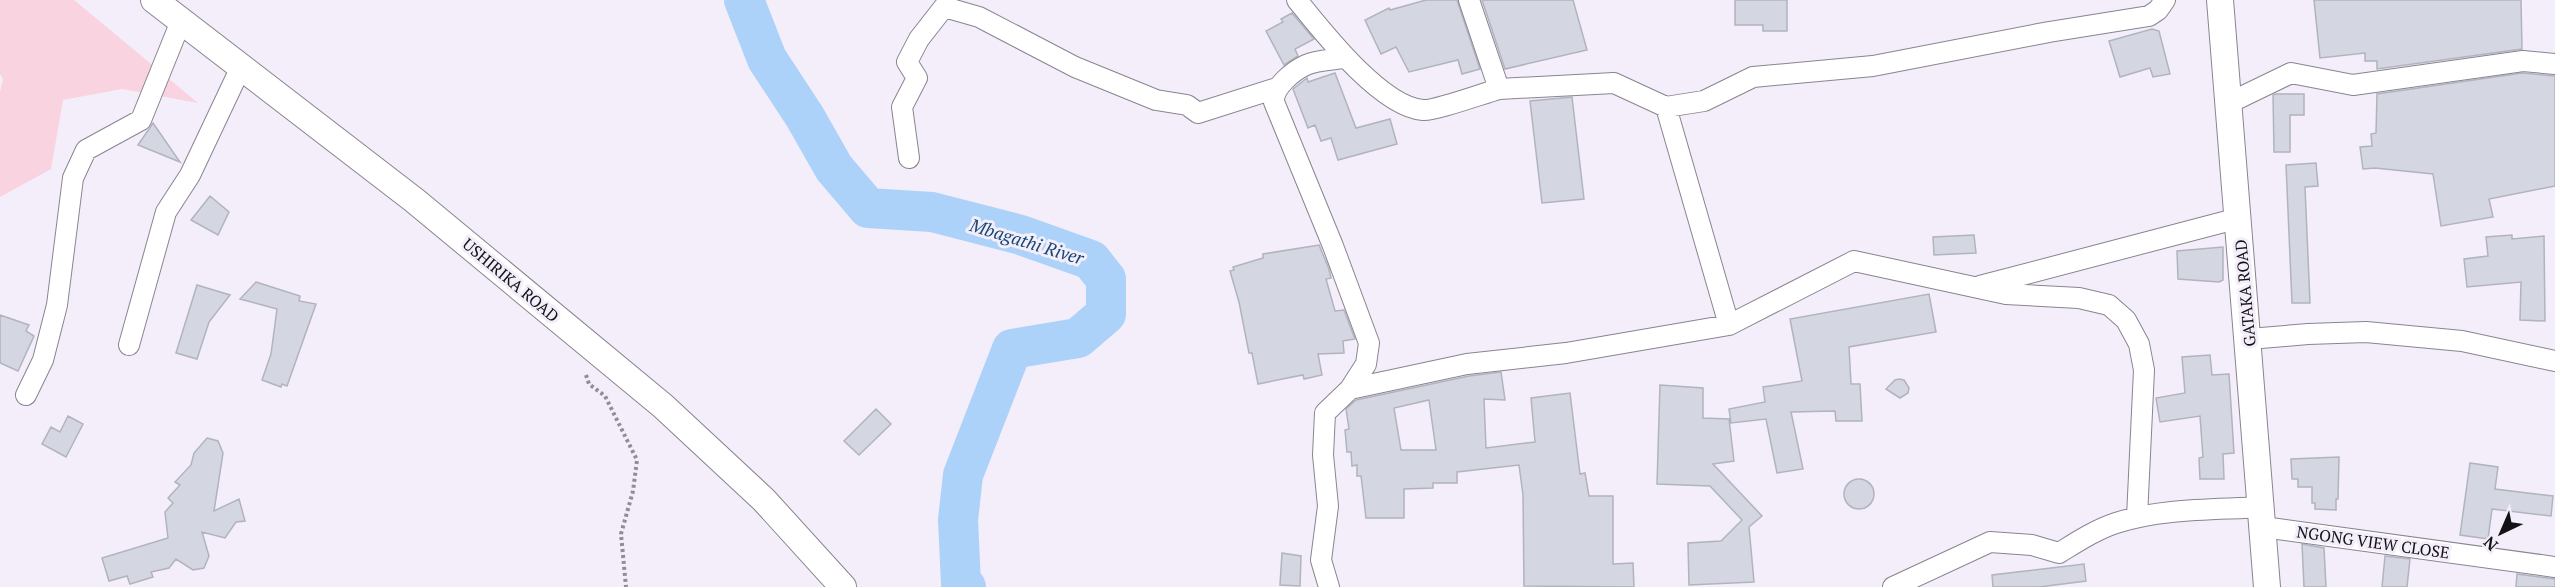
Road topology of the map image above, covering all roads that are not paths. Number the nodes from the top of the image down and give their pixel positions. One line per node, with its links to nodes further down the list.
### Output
1 (154, 0): 6 (street, USHIRIKA ROAD)
2 (1297, 0): 7 (street)
3 (1469, 0): 11 (street)
4 (2165, 0): 13 (street)
5 (2220, 0): 12 (street, GATAKA ROAD)
6 (181, 21): 9 (street, USHIRIKA ROAD); 22 (street)
7 (1343, 58): 10 (street); 11 (street)
8 (2555, 64): 12 (street)
9 (241, 67): 19 (street); 26 (street, USHIRIKA ROAD)
10 (1277, 88): 14 (street); 21 (street)
11 (1499, 89): 13 (street)
12 (2229, 103): 15 (street, GATAKA ROAD)
13 (1666, 107): 17 (street)
14 (909, 158)
15 (2239, 218): 16 (street); 18 (street, GATAKA ROAD)
16 (1975, 288): 17 (street); 23 (street)
17 (1729, 325): 21 (street)
18 (2248, 339): 20 (street); 24 (street, GATAKA ROAD)
19 (129, 345)
20 (2555, 361)
21 (1350, 389): 27 (street)
22 (26, 395)
23 (2137, 517): 24 (street, NGONG VIEW CLOSE); 28 (street, NGONG VIEW CLOSE)
24 (2263, 517): 25 (street, NGONG VIEW CLOSE); 29 (street, GATAKA ROAD)
25 (2555, 567)
26 (843, 587)
27 (1329, 587)
28 (1893, 587)
29 (2267, 587)

